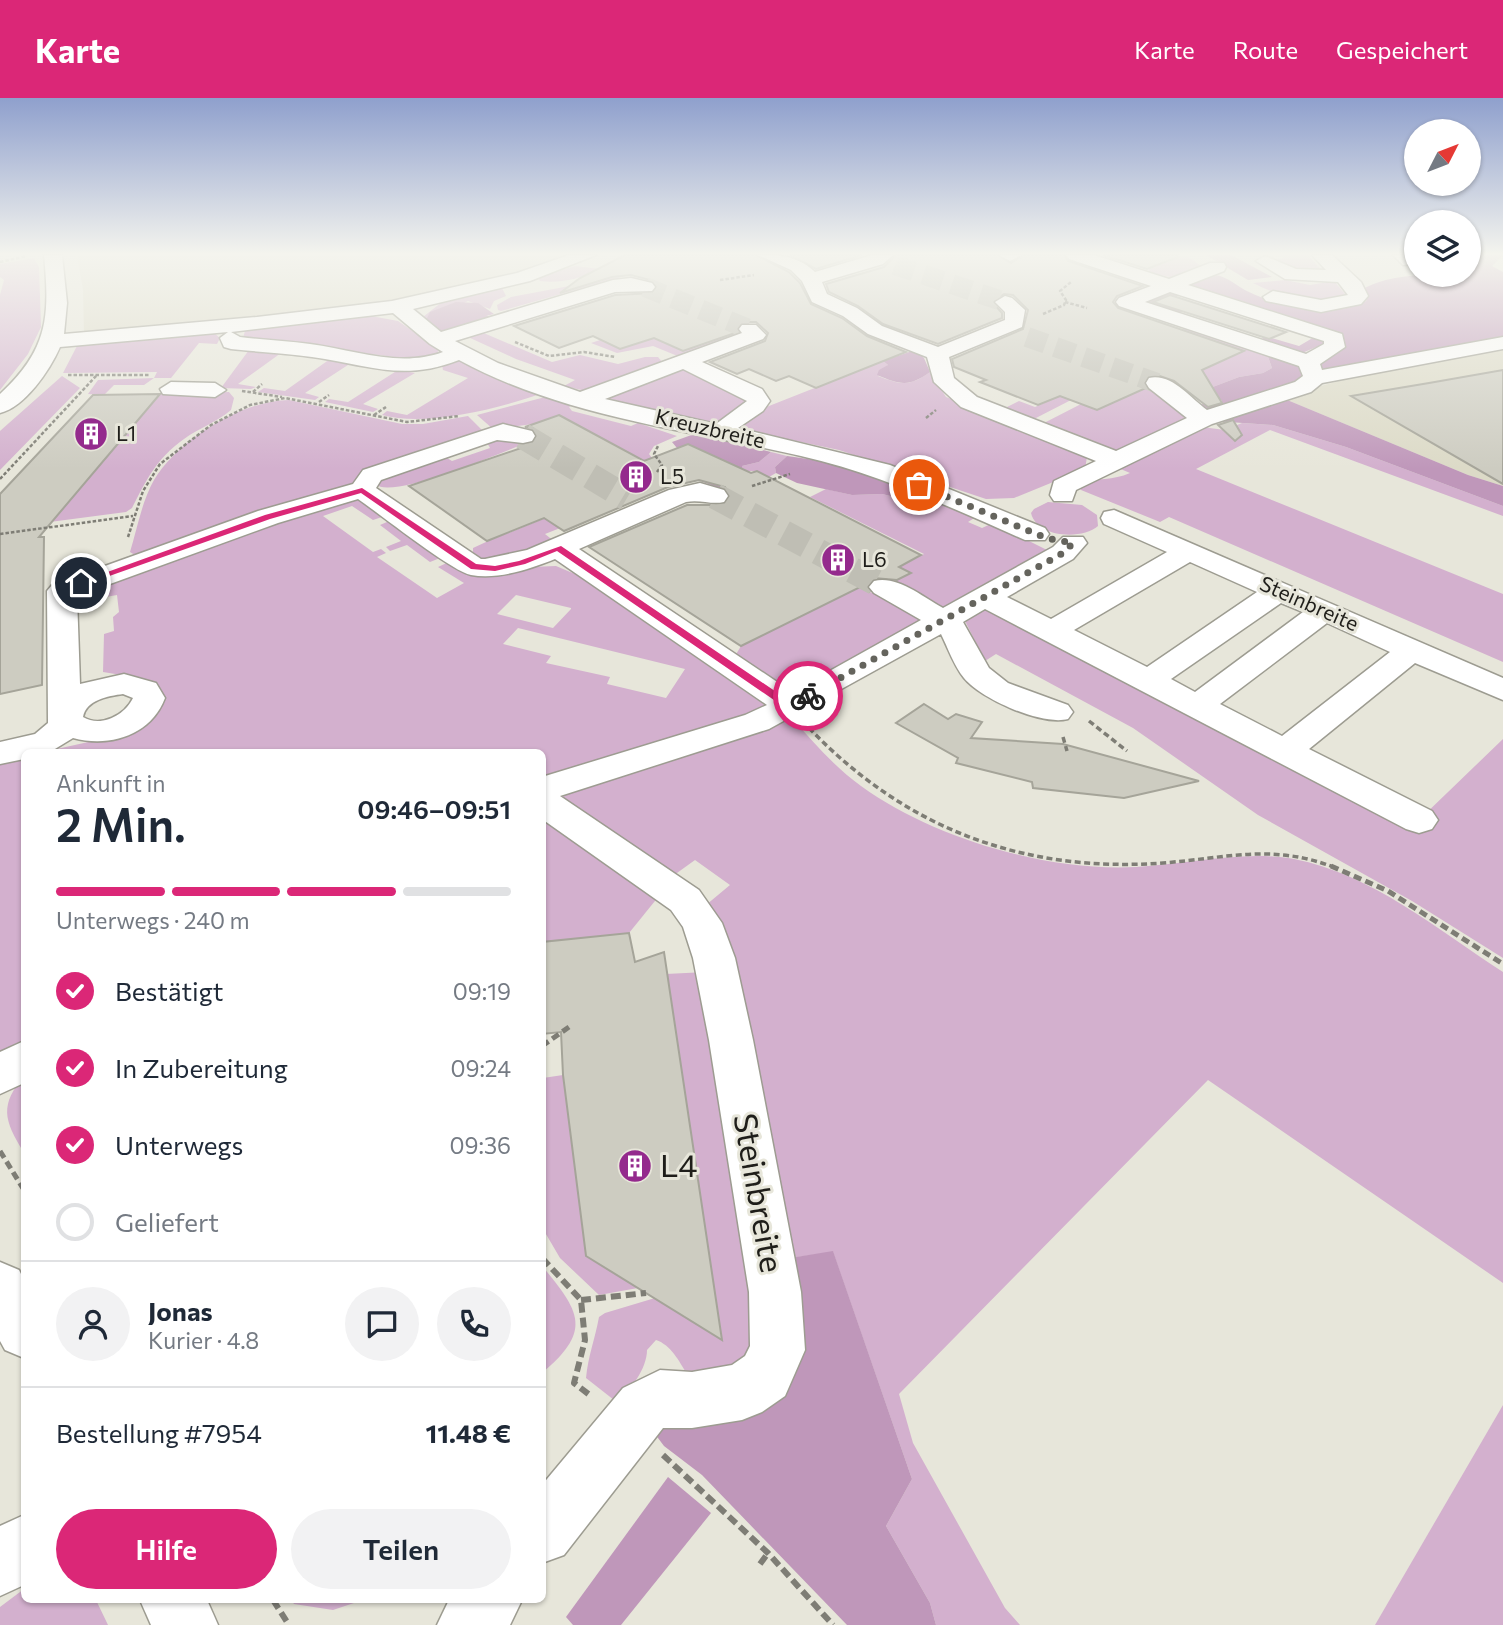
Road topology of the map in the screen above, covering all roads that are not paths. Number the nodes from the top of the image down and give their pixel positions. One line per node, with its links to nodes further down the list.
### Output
1 (57, 326): 14 (street)
2 (226, 326): 14 (street)
3 (229, 326): 16 (street)
4 (417, 326): 13 (street, Kreuzbreite)
5 (482, 326): 13 (street)
6 (870, 326): 17 (street)
7 (1009, 326): 11 (street)
8 (1180, 326): 19 (street)
9 (1298, 326): 19 (street)
10 (749, 329): 18 (street)
11 (1004, 329): 12 (street); 17 (street)
12 (1027, 337)
13 (437, 340): 16 (street, Kreuzbreite)
14 (55, 341): 24 (street)
15 (1503, 343): 19 (street)
16 (459, 353): 23 (street, Kreuzbreite)
17 (938, 354): 28 (street)
18 (679, 362): 23 (street); 26 (street)
19 (1312, 370): 25 (street)
20 (1157, 383): 25 (street)
21 (171, 389): 22 (street)
22 (215, 390)
23 (582, 399): 26 (street, Kreuzbreite)
24 (0, 405)
25 (1204, 419): 28 (street)
26 (711, 430): 37 (street, Kreuzbreite)
27 (523, 436): 31 (street)
28 (1114, 459): 32 (street)
29 (419, 494): 31 (street)
30 (715, 496): 40 (street)
31 (374, 498): 35 (street); 55 (street)
32 (1042, 498): 34 (street, Steinbreite); 37 (street)
33 (446, 512): 35 (street)
34 (1114, 519): 38 (street); 41 (street, Steinbreite)
35 (412, 526): 39 (street)
36 (475, 534): 39 (street)
37 (1035, 534): 38 (street, Kreuzbreite)
38 (1073, 543): 44 (street)
39 (443, 547): 40 (street)
40 (558, 548): 51 (street)
41 (1188, 551): 43 (street, Steinbreite); 47 (street)
42 (884, 587): 46 (street)
43 (1278, 591): 45 (street, Steinbreite); 49 (street)
44 (985, 597): 46 (street); 47 (street)
45 (1324, 611): 48 (street, Steinbreite); 52 (street)
46 (944, 621): 51 (street); 53 (street)
47 (1051, 631): 49 (street)
48 (1412, 649): 50 (street, Steinbreite); 54 (street)
49 (1148, 681): 52 (street)
50 (1503, 690)
51 (790, 706): 56 (street)
52 (1197, 706): 54 (street)
53 (1056, 712)
54 (1284, 751): 58 (street)
55 (0, 753)
56 (546, 788)
57 (546, 804): 63 (street, Steinbreite)
58 (1419, 820)
59 (21, 1062): 60 (street)
60 (0, 1075)
61 (0, 1288): 62 (street)
62 (21, 1326)
63 (546, 1528)
64 (21, 1548): 65 (street)
65 (0, 1565)
66 (174, 1603): 68 (street)
67 (487, 1603): 69 (street)
68 (186, 1625)
69 (469, 1625)

